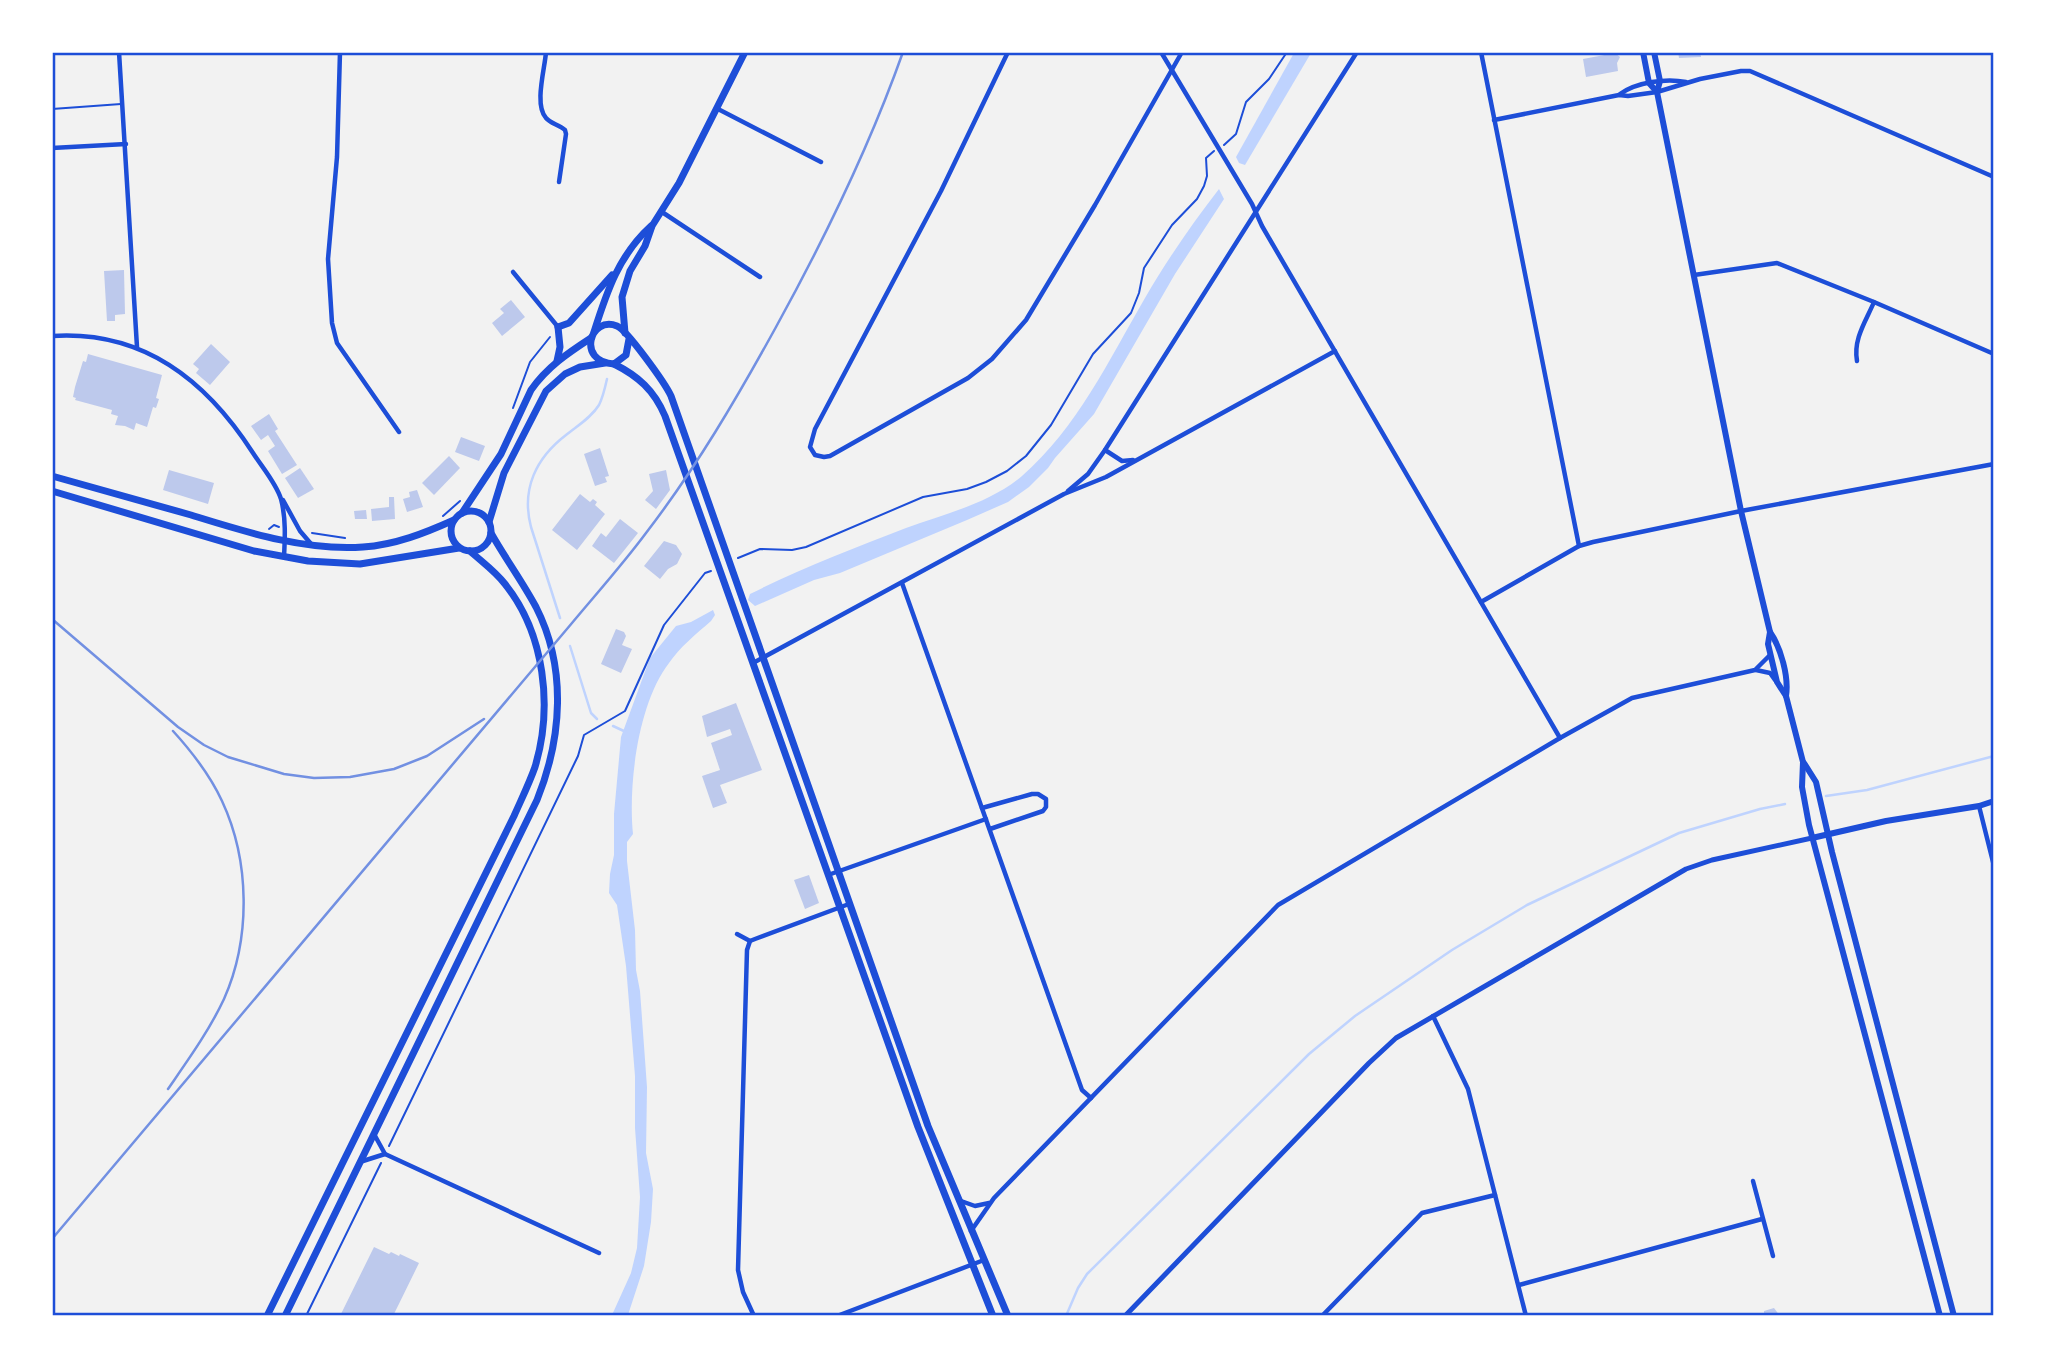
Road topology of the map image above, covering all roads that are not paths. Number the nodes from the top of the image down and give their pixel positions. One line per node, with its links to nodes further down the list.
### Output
1 (119, 52): 18 (street)
2 (340, 52): 45 (street)
3 (545, 52): 26 (street)
4 (745, 52): 20 (main road)
5 (1008, 52): 12 (street)
6 (1161, 52): 12 (street)
7 (1182, 52): 12 (street)
8 (1357, 52): 28 (street)
9 (1481, 52): 21 (street)
10 (1643, 52): 15 (main road)
11 (1654, 52): 13 (main road)
12 (1172, 70): 28 (street)
13 (1660, 81): 14 (street); 15 (street); 16 (main road)
14 (1687, 82): 16 (street); 25 (street)
15 (1649, 83): 16 (main road); 17 (street)
16 (1657, 92): 17 (street); 32 (main road)
17 (1619, 95): 21 (street)
18 (122, 104): 19 (lane); 22 (street)
19 (52, 108)
20 (718, 108): 24 (street); 27 (main road)
21 (1494, 120): 60 (street)
22 (125, 144): 23 (street); 39 (street)
23 (52, 148)
24 (821, 162)
25 (1993, 177)
26 (559, 181)
27 (662, 212): 29 (main road); 33 (street)
28 (1256, 213): 40 (street); 46 (street)
29 (652, 226): 31 (main road); 38 (main road)
30 (513, 272): 35 (street)
31 (615, 273): 35 (main road); 36 (main road)
32 (1694, 275): 34 (street); 53 (main road)
33 (760, 277)
34 (1874, 302): 41 (street); 43 (street)
35 (558, 327): 42 (main road)
36 (592, 335): 38 (main road); 42 (main road); 44 (main road)
37 (52, 336): 39 (street)
38 (627, 336): 44 (main road); 68 (main road)
39 (137, 348): 52 (street)
40 (1335, 351): 47 (street); 65 (street)
41 (1993, 354)
42 (557, 361): 54 (main road)
43 (1857, 361)
44 (610, 363): 56 (main road); 69 (main road)
45 (399, 432)
46 (1105, 450): 47 (street); 51 (street)
47 (1134, 460): 51 (street)
48 (1993, 464): 53 (street)
49 (52, 476): 58 (main road)
50 (52, 491): 63 (main road)
51 (1064, 494): 64 (street)
52 (280, 496): 58 (street); 59 (street)
53 (1741, 511): 60 (street); 66 (main road)
54 (462, 513): 55 (main road); 56 (main road)
55 (454, 520): 59 (main road); 61 (main road)
56 (488, 522): 57 (main road)
57 (491, 533): 62 (main road); 93 (main road)
58 (285, 541): 59 (main road); 63 (street)
59 (312, 545)
60 (1579, 546): 65 (street)
61 (459, 548): 62 (main road); 63 (main road)
62 (470, 551): 107 (main road)
63 (284, 558)
64 (902, 583): 68 (street); 77 (street)
65 (1481, 602): 73 (street)
66 (1770, 632): 67 (main road); 72 (main road)
67 (1770, 654): 70 (street); 71 (main road)
68 (763, 659): 69 (street); 83 (main road)
69 (753, 663): 84 (main road)
70 (1755, 670): 71 (street); 73 (street)
71 (1777, 682): 72 (main road)
72 (1786, 696): 74 (main road)
73 (1560, 738): 92 (street)
74 (1803, 762): 80 (main road); 81 (main road)
75 (1993, 801): 76 (main road)
76 (1979, 806): 80 (main road); 82 (street)
77 (982, 808): 78 (street); 79 (street)
78 (986, 819): 79 (street); 83 (street)
79 (990, 830): 92 (street)
80 (1828, 835): 81 (main road); 90 (main road)
81 (1812, 838): 89 (street); 91 (main road)
82 (1993, 866)
83 (838, 872): 84 (street); 85 (main road)
84 (828, 875): 86 (main road)
85 (849, 904): 86 (street); 98 (main road)
86 (840, 907): 88 (street); 105 (main road)
87 (737, 934): 88 (street)
88 (750, 941): 109 (street)
89 (1433, 1016): 97 (street); 113 (street)
90 (1890, 1072): 91 (main road); 117 (main road)
91 (1877, 1076): 116 (main road)
92 (1091, 1098): 99 (street)
93 (374, 1134): 94 (street); 95 (main road)
94 (385, 1154): 95 (street); 102 (street)
95 (361, 1161): 108 (main road)
96 (1754, 1181): 100 (street)
97 (1495, 1195): 106 (street); 114 (street)
98 (958, 1200): 99 (street); 101 (main road)
99 (990, 1202): 101 (street)
100 (1762, 1219): 103 (street); 106 (street)
101 (971, 1231): 104 (main road)
102 (599, 1253)
103 (1773, 1256)
104 (984, 1260): 105 (street); 112 (main road)
105 (973, 1264): 110 (street); 111 (main road)
106 (1519, 1285): 115 (street)
107 (267, 1315)
108 (285, 1315)
109 (754, 1315)
110 (836, 1315)
111 (993, 1315)
112 (1008, 1315)
113 (1125, 1315)
114 (1322, 1315)
115 (1526, 1315)
116 (1940, 1315)
117 (1955, 1315)

